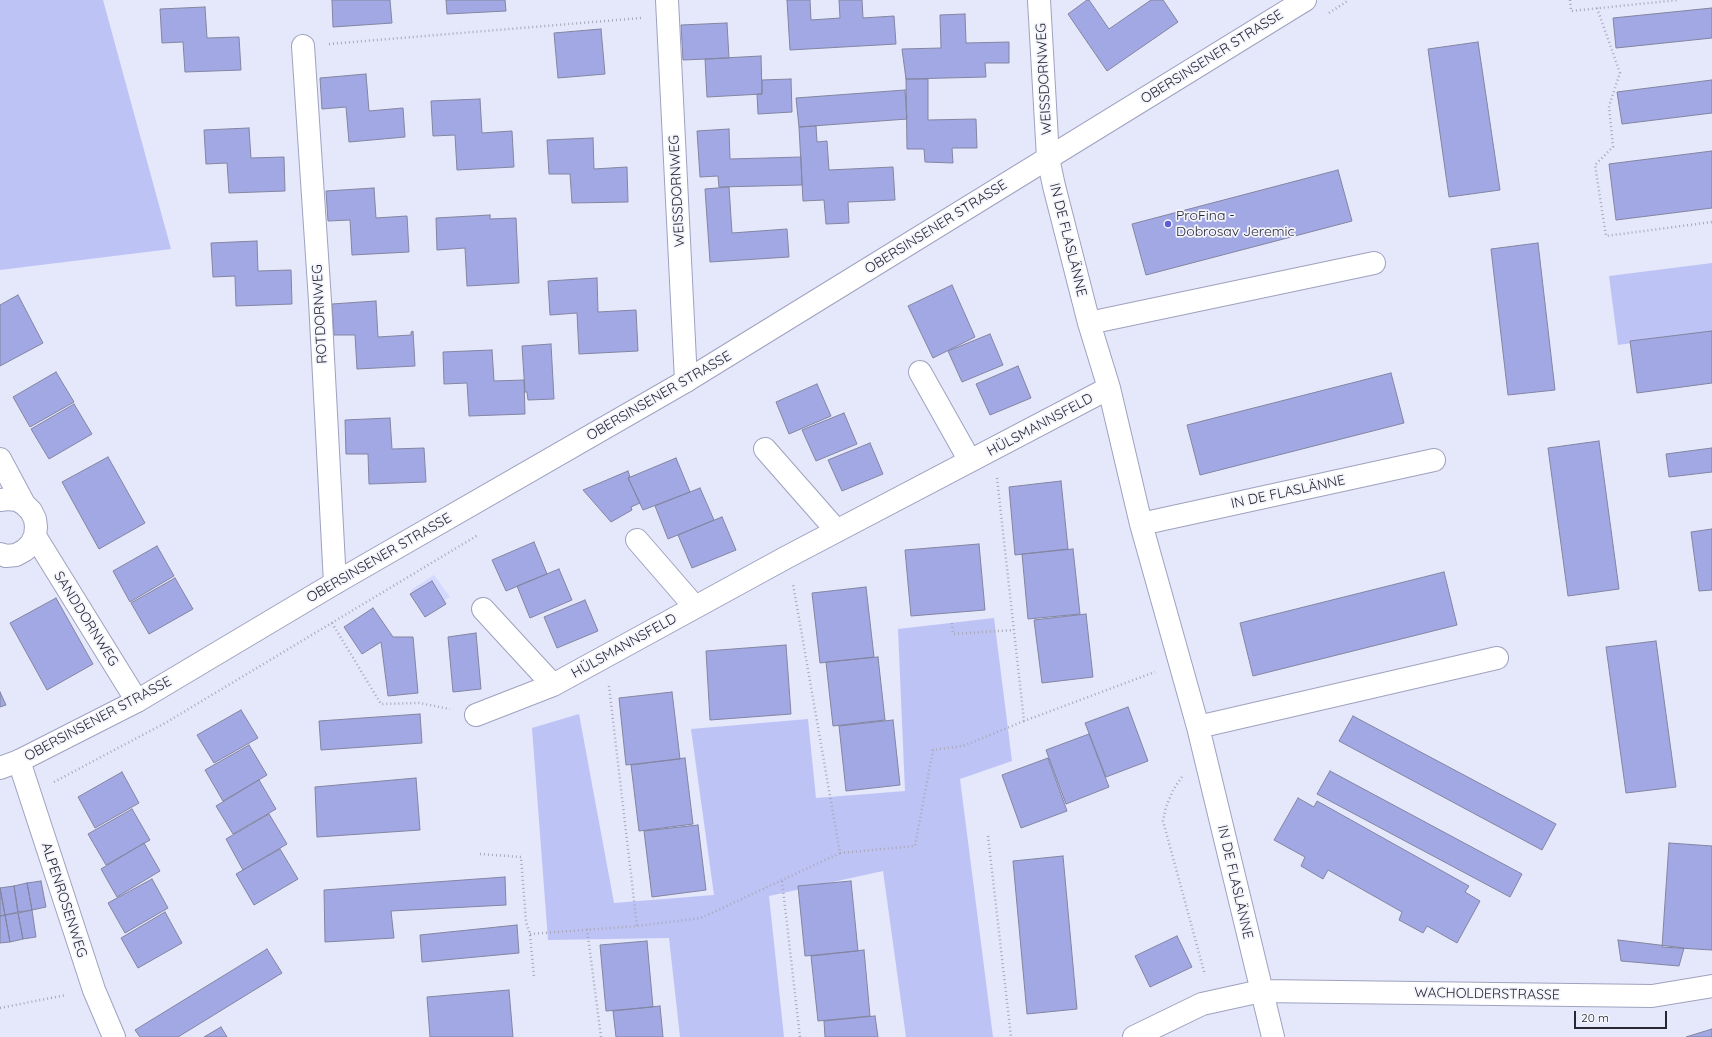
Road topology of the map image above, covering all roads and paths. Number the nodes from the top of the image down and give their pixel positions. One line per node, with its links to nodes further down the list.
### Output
1 (1040, 0): 8 (street, WEISSDORNWEG)
2 (1305, 0): 8 (street, OBERSINSENER STRASSE)
3 (1570, 0): 6 (path)
4 (1678, 0): 6 (path)
5 (667, 8): 7 (path); 13 (street, WEISSDORNWEG)
6 (1596, 8): 9 (path)
7 (303, 46): 28 (street, ROTDORNWEG)
8 (1048, 158): 11 (street, IN DE FLASLÄNNE); 13 (street, OBERSINSENER STRASSE)
9 (1712, 222)
10 (1374, 263): 11 (street)
11 (1089, 323): 14 (street, IN DE FLASLÄNNE)
12 (920, 372): 19 (street, HÜLSMANNSFELD)
13 (686, 381): 28 (street, OBERSINSENER STRASSE)
14 (1109, 388): 16 (street, HÜLSMANNSFELD); 22 (street, IN DE FLASLÄNNE)
15 (765, 449): 23 (street)
16 (992, 450): 19 (street, HÜLSMANNSFELD); 33 (path)
17 (0, 459): 21 (street, SANDDORNWEG)
18 (1434, 460): 22 (street, IN DE FLASLÄNNE)
19 (970, 461): 23 (street, HÜLSMANNSFELD)
20 (0, 500): 21 (street)
21 (24, 504): 24 (street, SANDDORNWEG)
22 (1141, 524): 36 (street, IN DE FLASLÄNNE)
23 (836, 531): 27 (street, HÜLSMANNSFELD)
24 (35, 536): 26 (street); 38 (street, SANDDORNWEG)
25 (637, 540): 29 (street, HÜLSMANNSFELD)
26 (0, 554)
27 (787, 557): 29 (street, HÜLSMANNSFELD); 45 (path)
28 (335, 583): 38 (street, OBERSINSENER STRASSE)
29 (695, 607): 34 (street, HÜLSMANNSFELD)
30 (483, 609): 37 (street)
31 (332, 623): 39 (path)
32 (952, 624): 33 (path)
33 (1014, 630): 40 (path)
34 (606, 656): 37 (street, HÜLSMANNSFELD); 48 (path)
35 (1497, 658): 41 (street)
36 (1180, 664): 40 (path); 41 (street, IN DE FLASLÄNNE)
37 (553, 685): 39 (street, HÜLSMANNSFELD)
38 (137, 701): 42 (street, OBERSINSENER STRASSE)
39 (476, 715)
40 (1024, 721): 45 (path)
41 (1198, 727): 54 (street, IN DE FLASLÄNNE)
42 (10, 765): 53 (street, ALPENROSENWEG)
43 (1184, 774): 55 (path)
44 (988, 836): 60 (path)
45 (840, 853): 47 (path)
46 (480, 854): 50 (path)
47 (782, 881): 48 (path); 59 (path)
48 (637, 926): 49 (path)
49 (587, 929): 50 (path); 58 (path)
50 (530, 934): 51 (path)
51 (534, 977)
52 (1712, 986): 54 (street, WACHOLDERSTRASSE)
53 (94, 990): 56 (path); 57 (street, ALPENROSENWEG)
54 (1261, 991): 55 (street); 62 (street, IN DE FLASLÄNNE)
55 (1212, 1002): 61 (street)
56 (0, 1008)
57 (114, 1037)
58 (601, 1037)
59 (800, 1037)
60 (1012, 1037)
61 (1134, 1037)
62 (1273, 1037)

